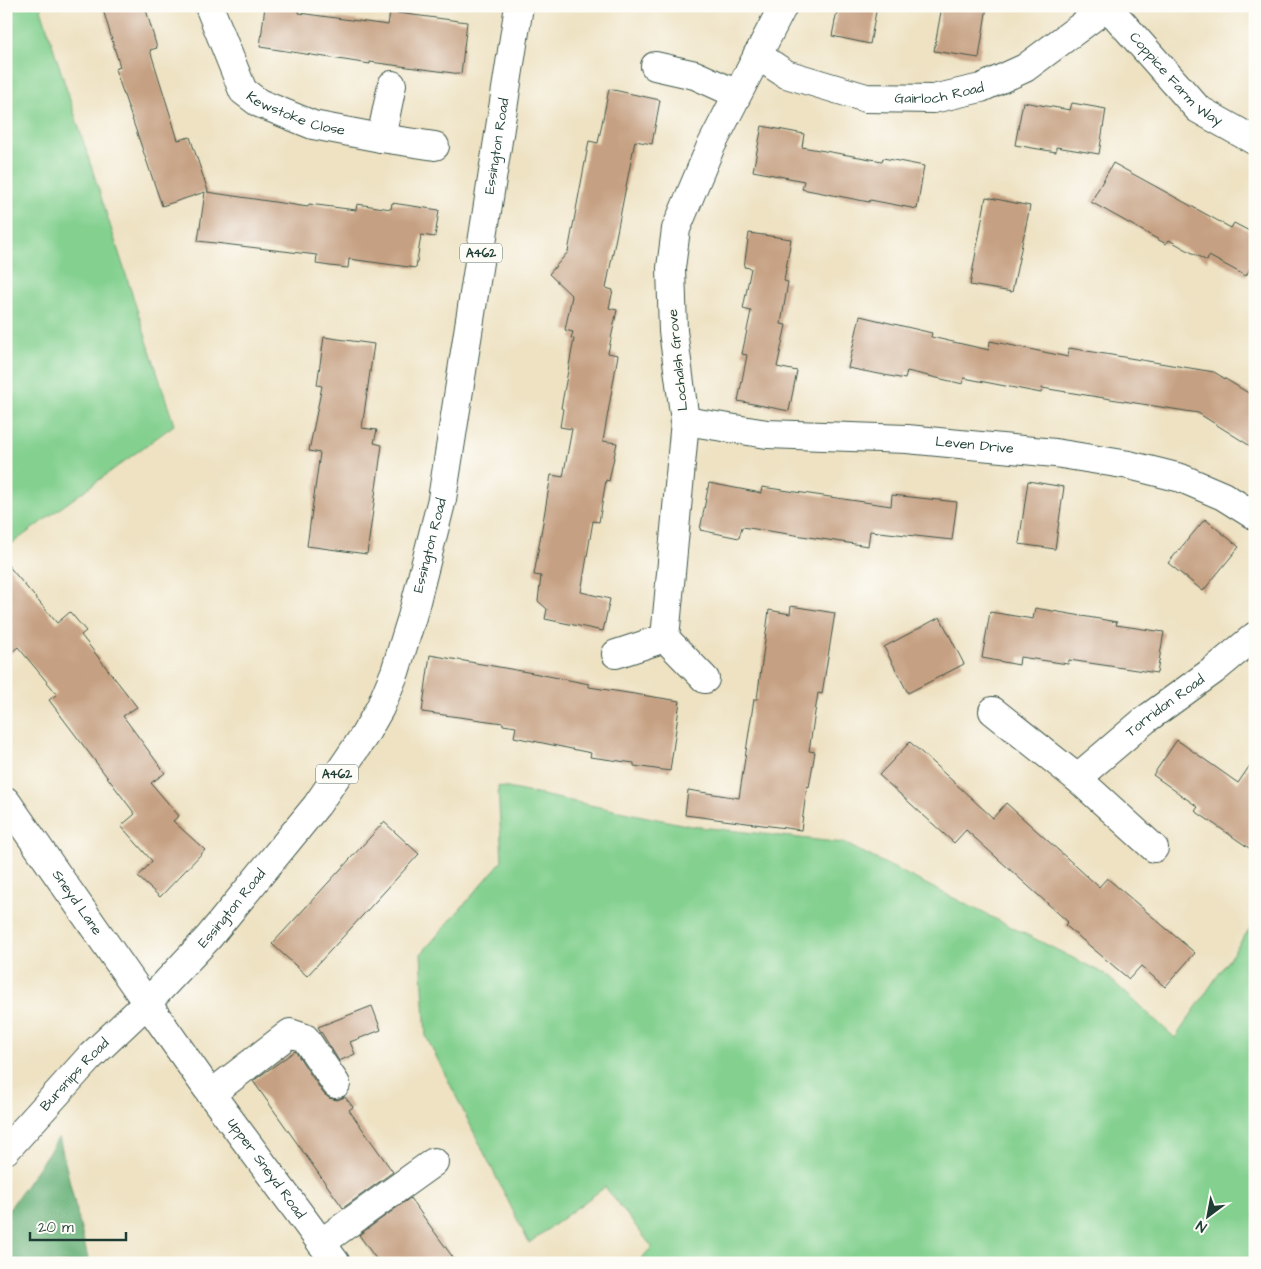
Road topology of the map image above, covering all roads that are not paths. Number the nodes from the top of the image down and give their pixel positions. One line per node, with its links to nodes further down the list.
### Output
1 (209, 6): 9 (street, Kewstoke Close)
2 (519, 6): 22 (street, Essington Road / A462)
3 (783, 6): 5 (street, Lochalsh Grove)
4 (1107, 7): 5 (street, Gairloch Road); 10 (street, Coppice Farm Way)
5 (757, 55): 8 (street, Lochalsh Grove)
6 (655, 66): 8 (street)
7 (392, 85): 9 (street)
8 (737, 94): 12 (street, Lochalsh Grove)
9 (381, 138): 11 (street, Kewstoke Close)
10 (1255, 141)
11 (435, 146)
12 (685, 421): 13 (street, Leven Drive); 15 (street, Lochalsh Grove)
13 (1255, 516)
14 (1255, 636): 19 (street, Torridon Road)
15 (665, 638): 16 (street); 17 (street)
16 (616, 654)
17 (704, 679)
18 (993, 712): 19 (street)
19 (1077, 778): 21 (street)
20 (6, 801): 22 (street, Sneyd Lane)
21 (1154, 848)
22 (147, 1003): 24 (street, Upper Sneyd Road); 25 (street, Bursnips Road / A462)
23 (336, 1084): 24 (street)
24 (211, 1094): 27 (street, Upper Sneyd Road)
25 (6, 1150)
26 (434, 1162): 27 (street, Upper Sneyd Road)
27 (328, 1253)

